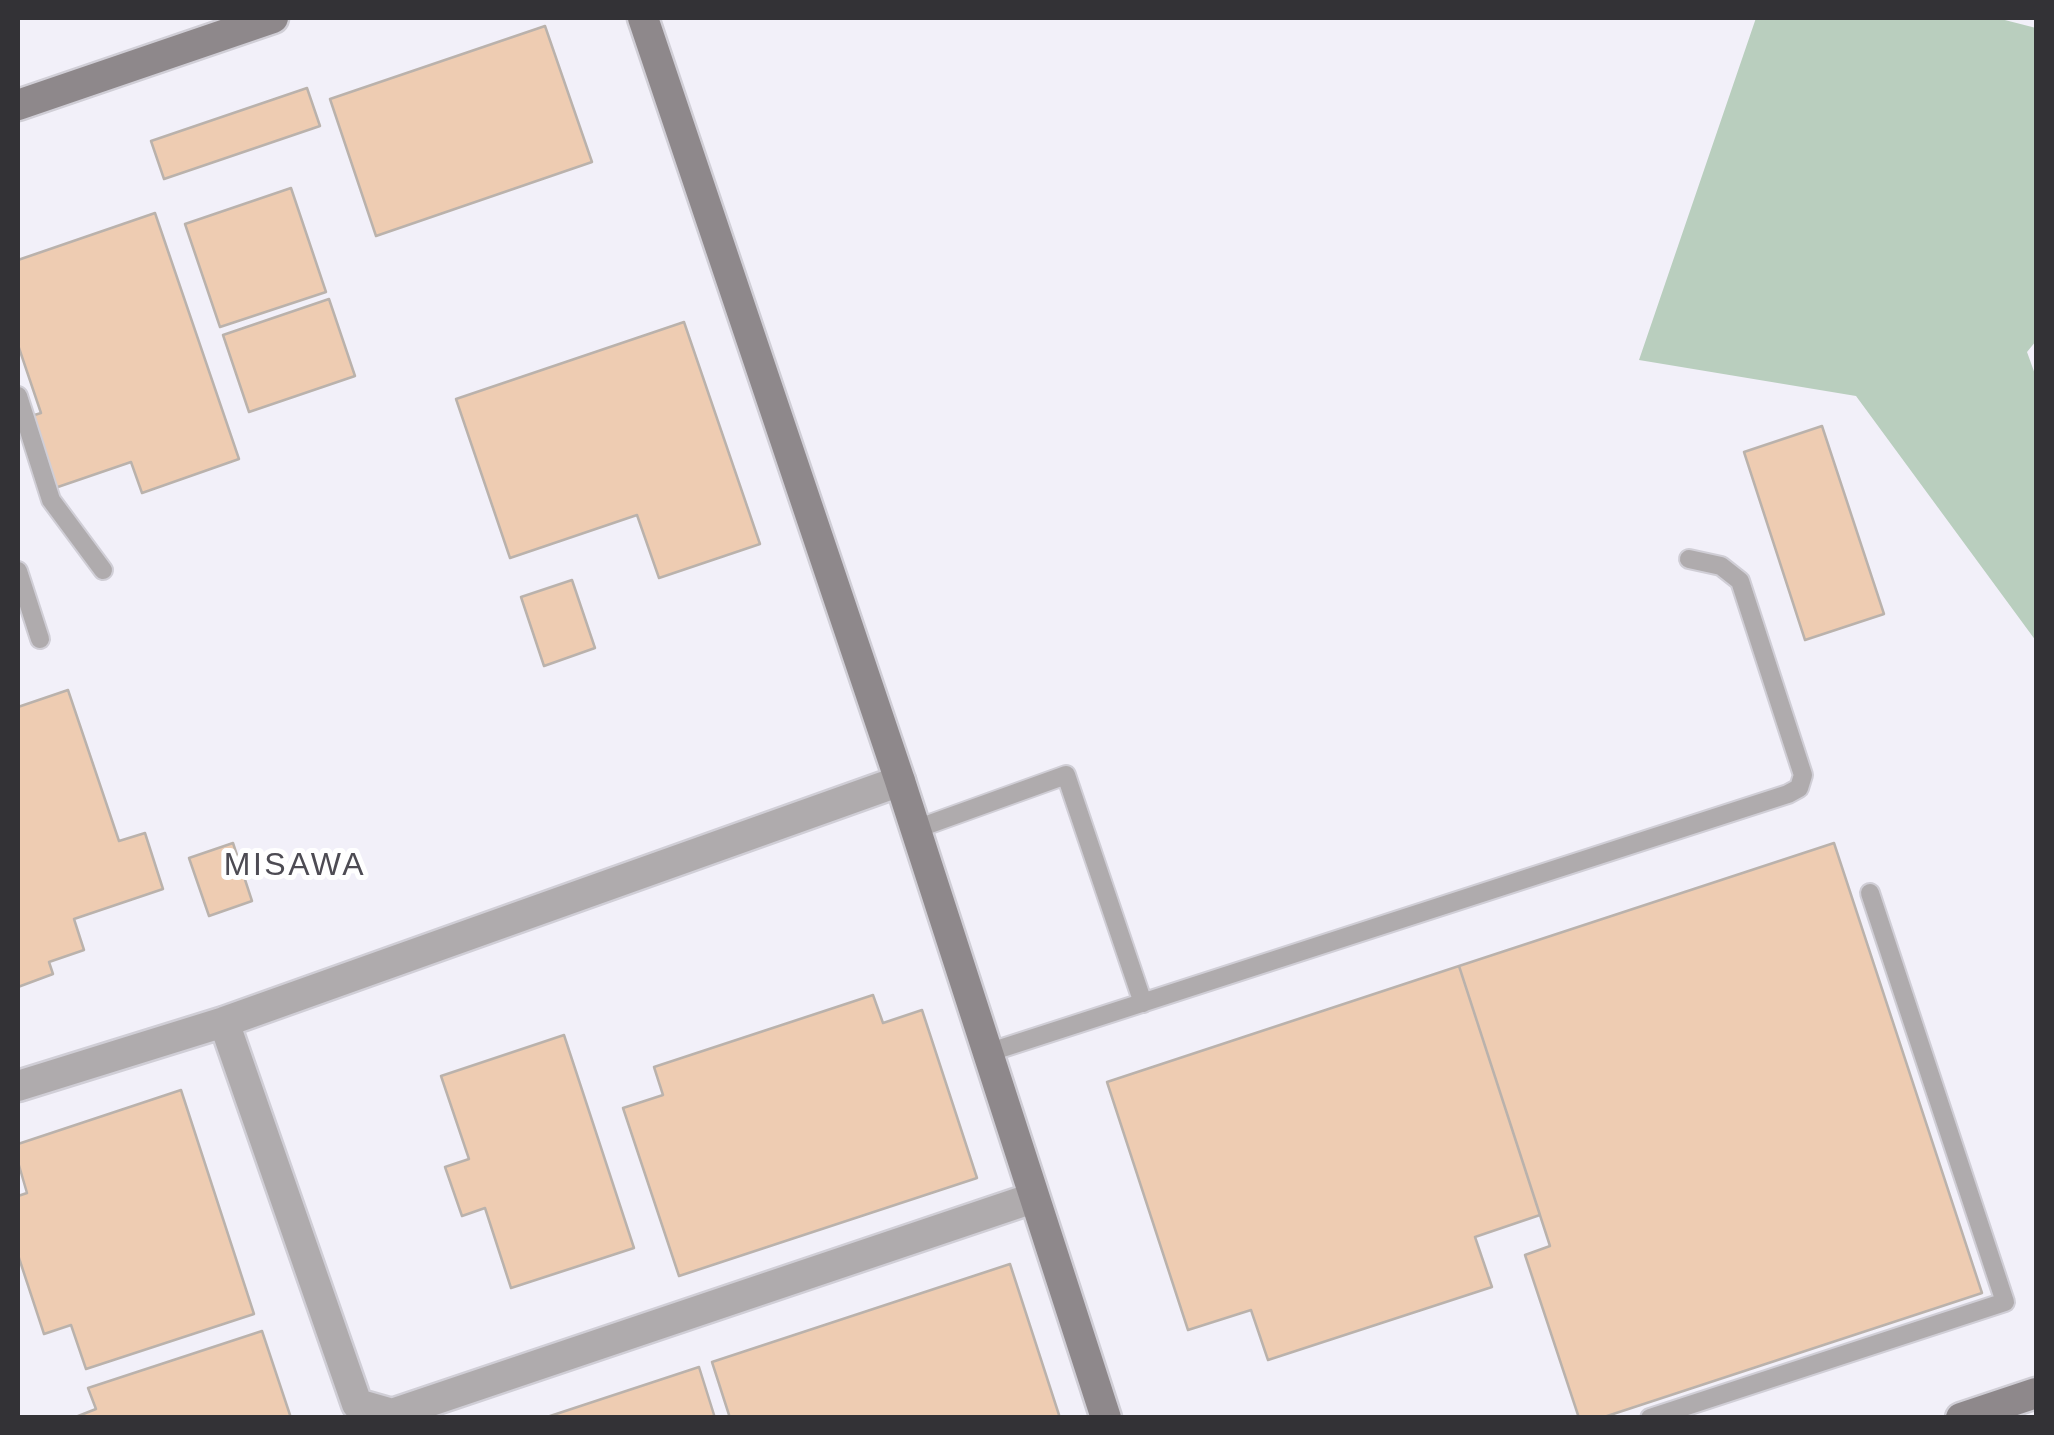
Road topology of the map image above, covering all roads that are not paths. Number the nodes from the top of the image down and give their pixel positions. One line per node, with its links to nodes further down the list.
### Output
1 (273, 18): 3 (street)
2 (643, 18): 9 (street)
3 (18, 105)
4 (18, 396): 6 (lane)
5 (1689, 559): 12 (lane)
6 (103, 570)
7 (18, 571): 8 (lane)
8 (40, 639)
9 (900, 781): 10 (street); 13 (street)
10 (916, 829): 12 (lane); 14 (street)
11 (1870, 894): 19 (lane)
12 (1144, 1002): 14 (lane)
13 (224, 1022): 15 (street); 16 (street)
14 (987, 1053): 16 (street)
15 (18, 1086)
16 (1033, 1198): 18 (street)
17 (2036, 1392): 20 (street)
18 (1106, 1418)
19 (1650, 1418)
20 (1960, 1418)

